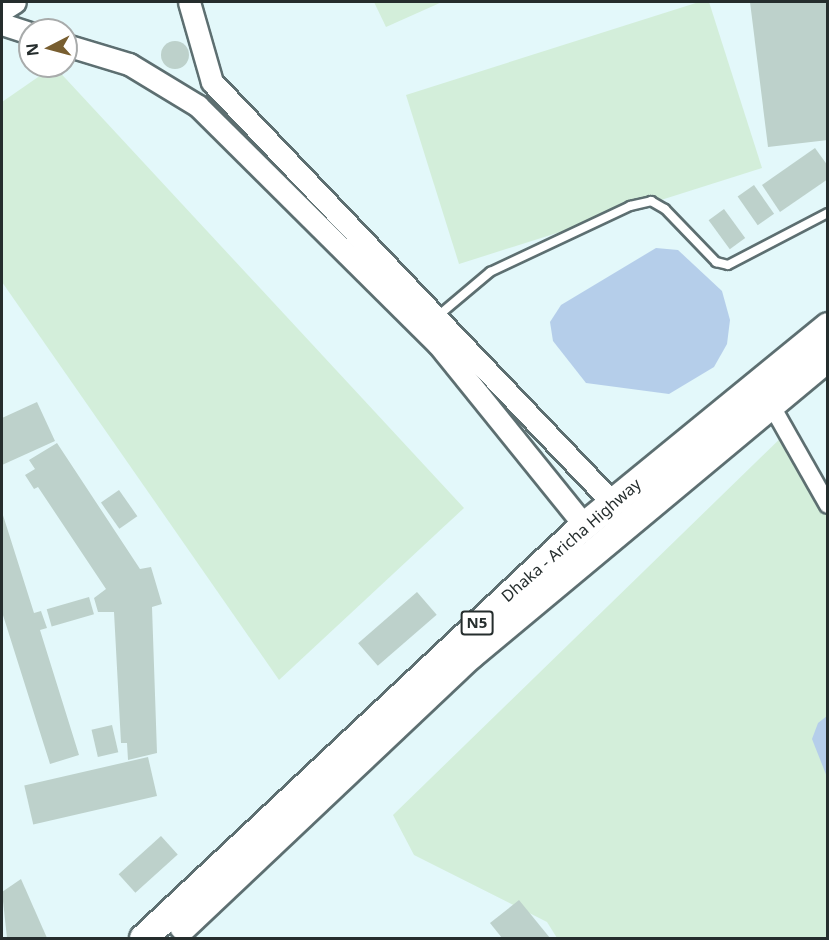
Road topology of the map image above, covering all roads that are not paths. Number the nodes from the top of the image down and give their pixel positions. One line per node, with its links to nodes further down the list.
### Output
1 (15, 2): 3 (street)
2 (189, 2): 8 (street)
3 (2, 10)
4 (2, 24): 5 (street)
5 (18, 29)
6 (78, 49): 14 (street)
7 (828, 213): 8 (lane)
8 (439, 315): 12 (street)
9 (828, 326): 12 (highway, Dhaka - Aricha Highway / N5)
10 (828, 357): 11 (highway, N5)
11 (770, 403): 13 (street); 16 (highway, N5)
12 (612, 502): 14 (highway, Dhaka - Aricha Highway / N5)
13 (828, 505)
14 (584, 525): 15 (highway, Dhaka - Aricha Highway / N5)
15 (143, 939)
16 (170, 939)

